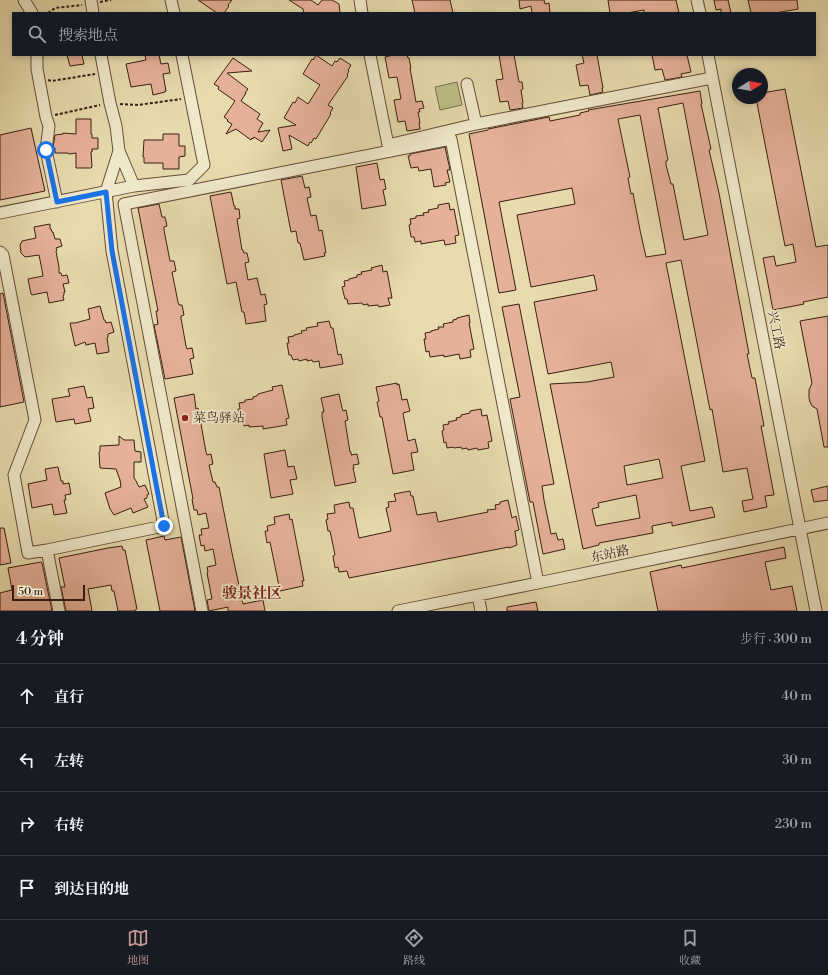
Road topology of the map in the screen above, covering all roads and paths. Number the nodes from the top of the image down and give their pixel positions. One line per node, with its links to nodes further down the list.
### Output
1 (24, 0): 6 (street)
2 (171, 0): 8 (street)
3 (360, 0): 9 (street)
4 (697, 0): 10 (street)
5 (92, 6): 7 (path)
6 (31, 12)
7 (49, 12)
8 (174, 12)
9 (362, 12)
10 (700, 12)
11 (37, 56): 17 (street)
12 (101, 56): 16 (street)
13 (182, 56): 20 (street)
14 (370, 56): 23 (street)
15 (708, 56): 18 (street, 兴工路)
16 (104, 72): 17 (path); 21 (street)
17 (39, 78): 22 (street)
18 (712, 78): 23 (street); 31 (street, 兴工路)
19 (468, 84): 23 (street)
20 (190, 98): 21 (path); 25 (street)
21 (110, 103): 22 (path); 24 (street)
22 (46, 117): 27 (street)
23 (476, 124)
24 (119, 152): 25 (street); 26 (street)
25 (134, 186): 26 (street)
26 (106, 192): 27 (street); 32 (street)
27 (57, 202): 28 (street)
28 (0, 213)
29 (0, 252): 32 (street)
30 (828, 523): 31 (street, 东站路)
31 (800, 529): 33 (street, 东站路); 39 (street, 兴工路)
32 (47, 550): 35 (street)
33 (538, 583): 34 (street, 东站路); 36 (street)
34 (478, 595): 37 (street, 东站路); 38 (street)
35 (58, 611)
36 (202, 611)
37 (398, 611)
38 (481, 611)
39 (816, 611)

